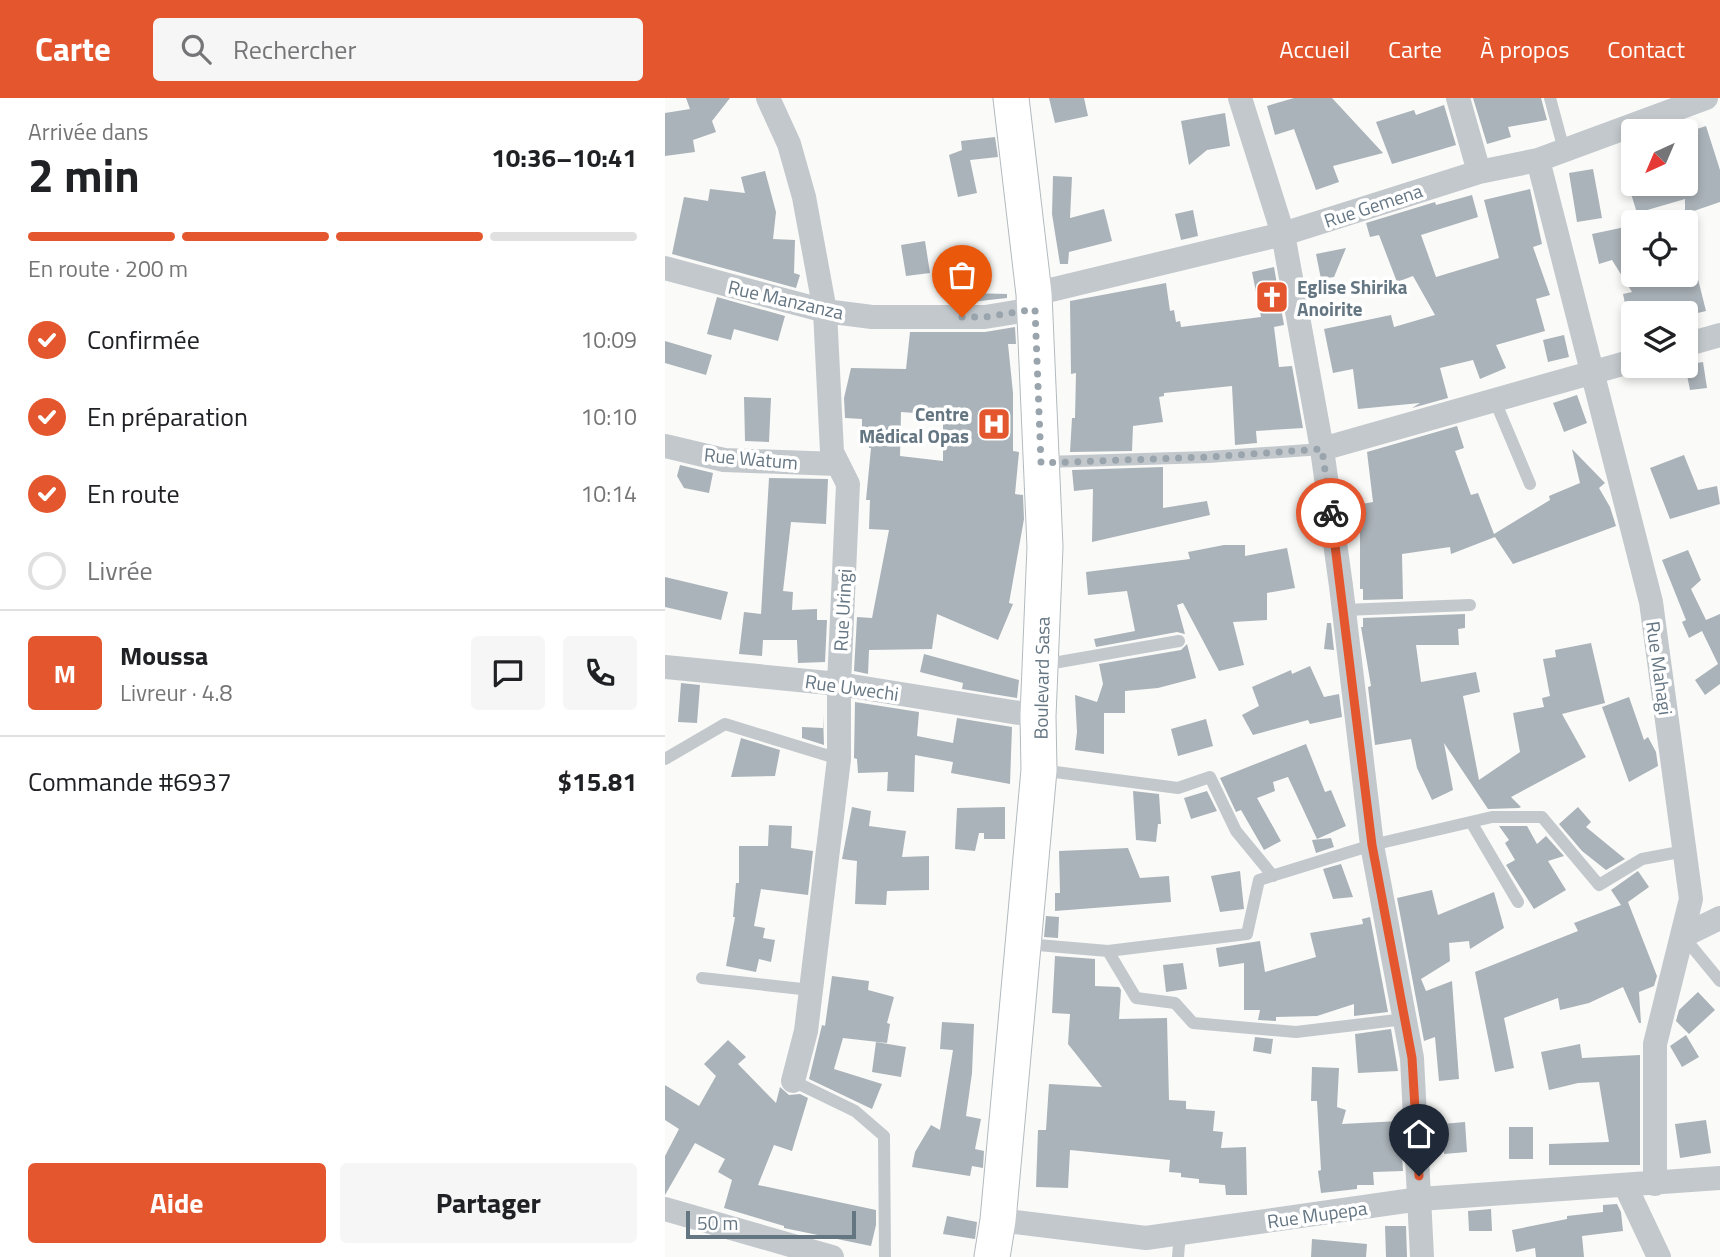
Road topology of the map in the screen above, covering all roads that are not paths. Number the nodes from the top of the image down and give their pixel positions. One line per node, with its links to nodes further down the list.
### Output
1 (768, 98): 13 (street, Rue Uringi)
2 (1011, 98): 12 (street, Boulevard Sasa)
3 (1240, 98): 10 (street)
4 (1458, 98): 9 (street)
5 (1550, 98): 7 (lane)
6 (1706, 98): 7 (street, Rue Gemena)
7 (1564, 150): 8 (street, Rue Gemena)
8 (1538, 160): 9 (street, Rue Gemena); 17 (street, Rue Mahagi)
9 (1479, 172): 10 (street, Rue Gemena)
10 (1283, 234): 12 (street, Rue Gemena); 20 (street)
11 (665, 268): 13 (street, Rue Manzanza)
12 (1034, 301): 13 (street, Rue Manzanza); 21 (street, Boulevard Sasa)
13 (825, 311): 22 (street, Rue Uringi)
14 (1720, 335): 15 (street)
15 (1698, 341)
16 (1621, 365): 17 (street)
17 (1592, 373): 18 (street); 36 (street, Rue Mahagi)
18 (1495, 401): 20 (street); 23 (lane)
19 (665, 446): 22 (street, Rue Watum)
20 (1322, 449): 21 (lane); 25 (street)
21 (1041, 463): 27 (street, Boulevard Sasa)
22 (838, 464): 29 (street, Rue Uringi)
23 (1531, 484)
24 (1470, 605): 25 (lane)
25 (1344, 610): 35 (street)
26 (1179, 641): 27 (lane)
27 (1040, 665): 30 (street, Boulevard Sasa)
28 (665, 667): 29 (street, Rue Uwechi)
29 (839, 684): 30 (street, Rue Uwechi); 31 (street, Rue Uringi)
30 (1038, 716): 33 (street, Boulevard Sasa)
31 (839, 759): 32 (lane); 45 (street, Rue Uringi)
32 (665, 760)
33 (1039, 769): 37 (lane); 41 (street, Boulevard Sasa)
34 (1471, 822): 35 (lane); 36 (lane); 38 (lane)
35 (1372, 845): 37 (lane); 46 (street)
36 (1685, 851): 40 (street, Rue Mahagi)
37 (1273, 876): 42 (lane)
38 (1518, 902)
39 (1720, 918): 40 (street)
40 (1683, 936): 44 (lane); 49 (street, Rue Mahagi)
41 (1024, 944): 42 (lane); 53 (street, Boulevard Sasa)
42 (1108, 951): 46 (lane)
43 (702, 978): 45 (lane)
44 (1720, 981)
45 (811, 990): 47 (street, Rue Uringi)
46 (1405, 1018): 51 (street)
47 (793, 1081): 56 (lane)
48 (1720, 1178): 49 (street, Rue Mupepa)
49 (1655, 1184): 50 (street, Rue Mupepa)
50 (1625, 1185): 51 (street, Rue Mupepa); 59 (street)
51 (1420, 1199): 54 (street, Rue Mupepa); 58 (street)
52 (665, 1209): 55 (street)
53 (998, 1220): 54 (street, Rue Mupepa); 57 (street, Boulevard Sasa)
54 (1179, 1245)
55 (832, 1257)
56 (885, 1257)
57 (992, 1257)
58 (1422, 1257)
59 (1659, 1257)

